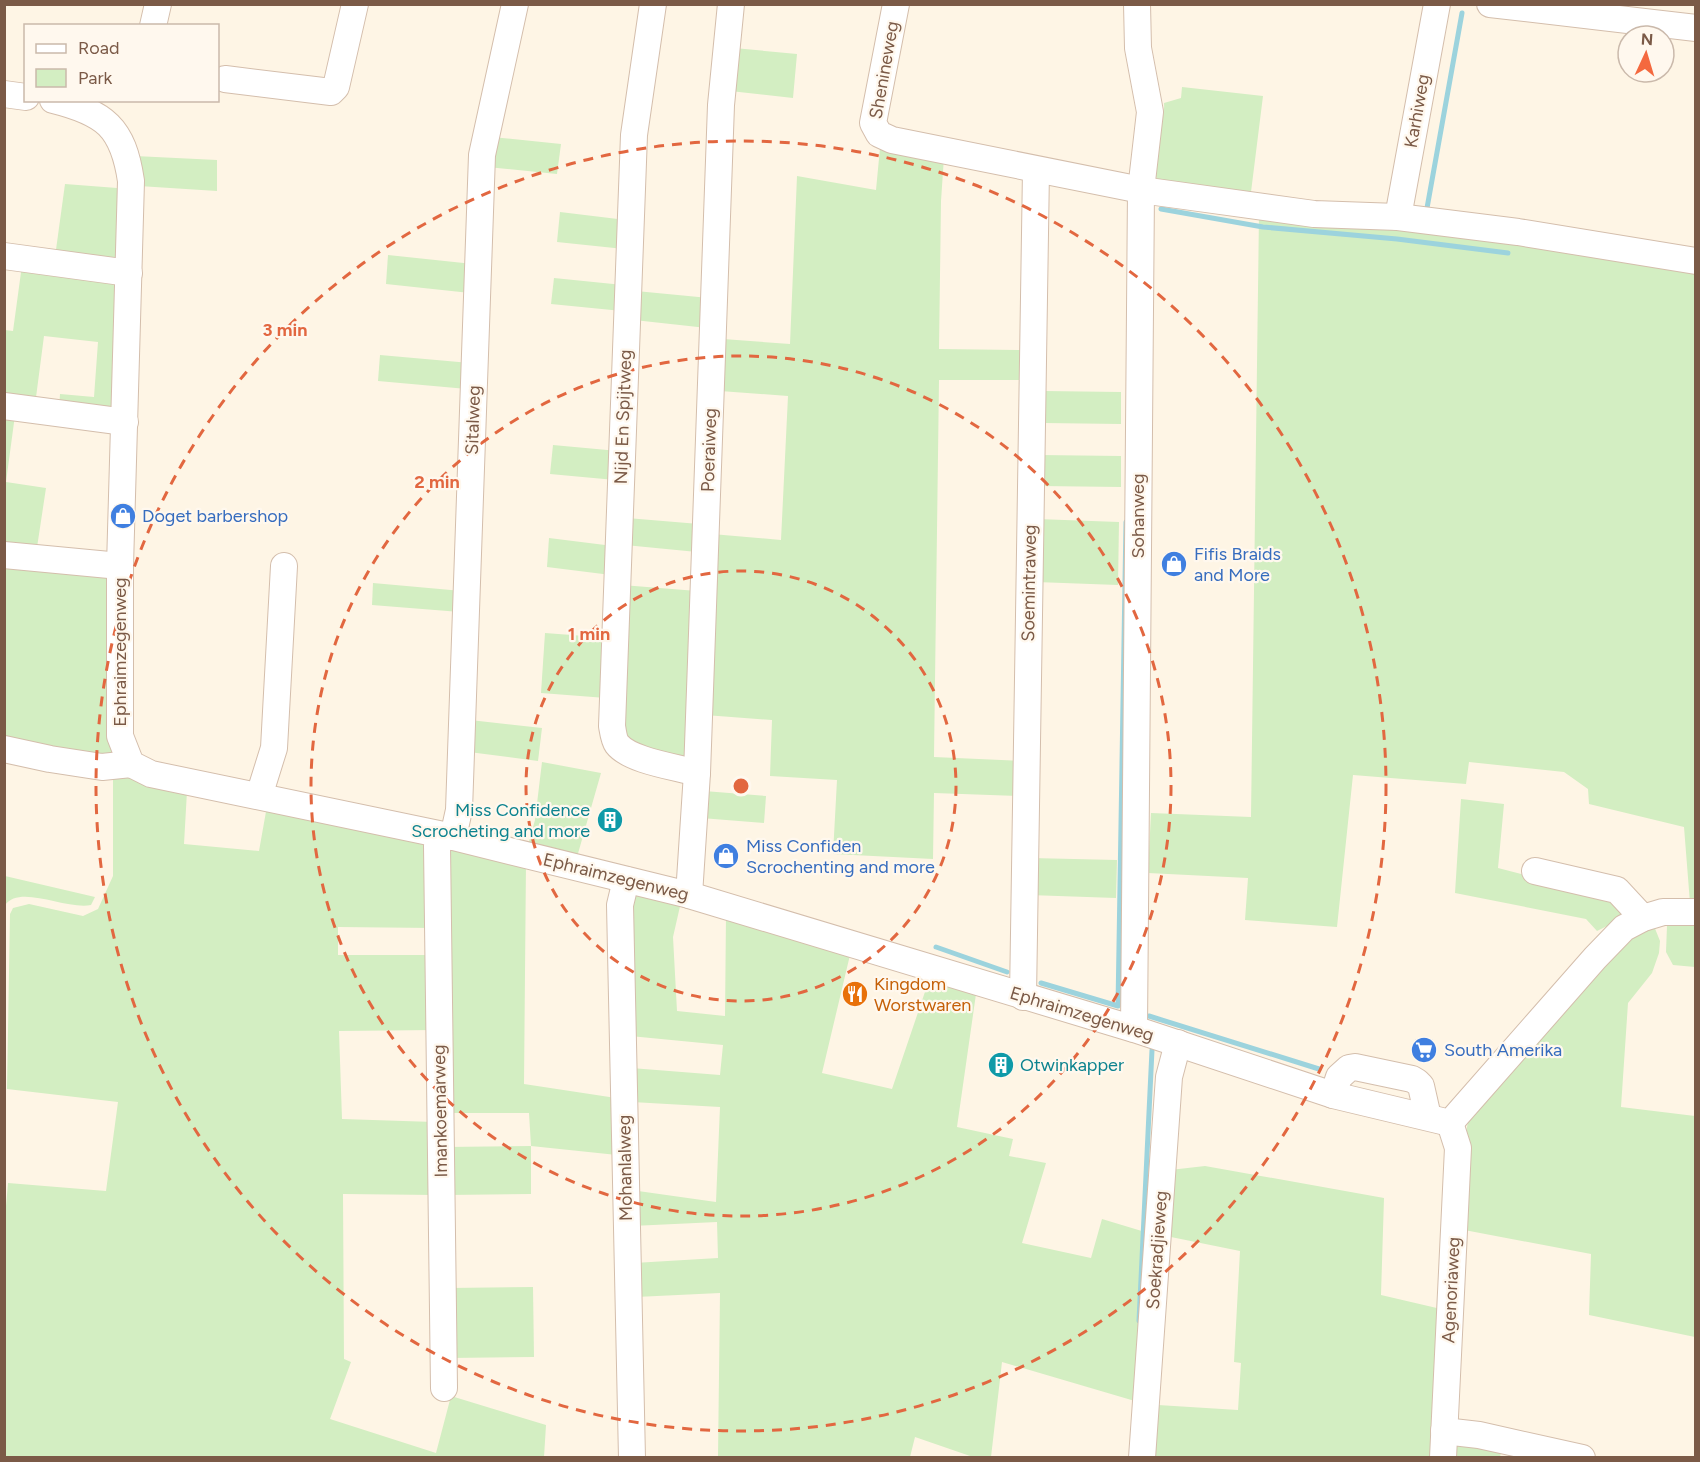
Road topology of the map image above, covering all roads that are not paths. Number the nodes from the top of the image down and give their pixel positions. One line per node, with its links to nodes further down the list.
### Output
1 (158, 4): 10 (street)
2 (355, 4): 12 (street)
3 (515, 4): 31 (street, Sitalweg)
4 (653, 4): 29 (street, Nijd En Spijtweg)
5 (731, 4): 29 (street, Poeraiweg)
6 (896, 4): 16 (street, Shenineweg)
7 (1137, 4): 17 (street, Sohanweg)
8 (1437, 4): 18 (street, Karhiweg)
9 (1490, 4): 11 (street)
10 (153, 24)
11 (1695, 28)
12 (225, 79)
13 (4, 94): 14 (street)
14 (24, 97)
15 (60, 102): 21 (street, Ephraimzegenweg)
16 (1036, 170): 17 (street); 37 (street, Soemintraweg)
17 (1141, 190): 18 (street); 38 (street, Sohanweg)
18 (1398, 217): 20 (street)
19 (4, 256): 21 (street)
20 (1695, 261)
21 (129, 273): 23 (street, Ephraimzegenweg)
22 (4, 406): 23 (street)
23 (125, 422): 25 (street, Ephraimzegenweg)
24 (4, 555): 25 (street)
25 (120, 566): 28 (street, Ephraimzegenweg)
26 (284, 566): 30 (street)
27 (4, 749): 28 (street)
28 (131, 764): 30 (street, Ephraimzegenweg)
29 (697, 773): 34 (street, Poeraiweg)
30 (259, 796): 31 (street, Ephraimzegenweg)
31 (447, 836): 33 (street, Ephraimzegenweg); 42 (street, Imankoemarweg)
32 (1535, 871): 36 (street)
33 (626, 880): 34 (street, Ephraimzegenweg); 44 (street, Mohanlalweg)
34 (689, 895): 37 (street, Ephraimzegenweg)
35 (1695, 912): 36 (street)
36 (1643, 918): 41 (street)
37 (1023, 997): 38 (street, Ephraimzegenweg)
38 (1134, 1029): 39 (street, Ephraimzegenweg)
39 (1178, 1044): 40 (street, Ephraimzegenweg); 45 (street, Soekradjieweg)
40 (1333, 1095): 41 (street, Ephraimzegenweg); 41 (street, Agenoriaweg)
41 (1439, 1120): 43 (street, Agenoriaweg)
42 (444, 1388)
43 (1444, 1431): 46 (street, Agenoriaweg); 47 (street)
44 (632, 1458)
45 (1142, 1458)
46 (1443, 1458)
47 (1582, 1458)

